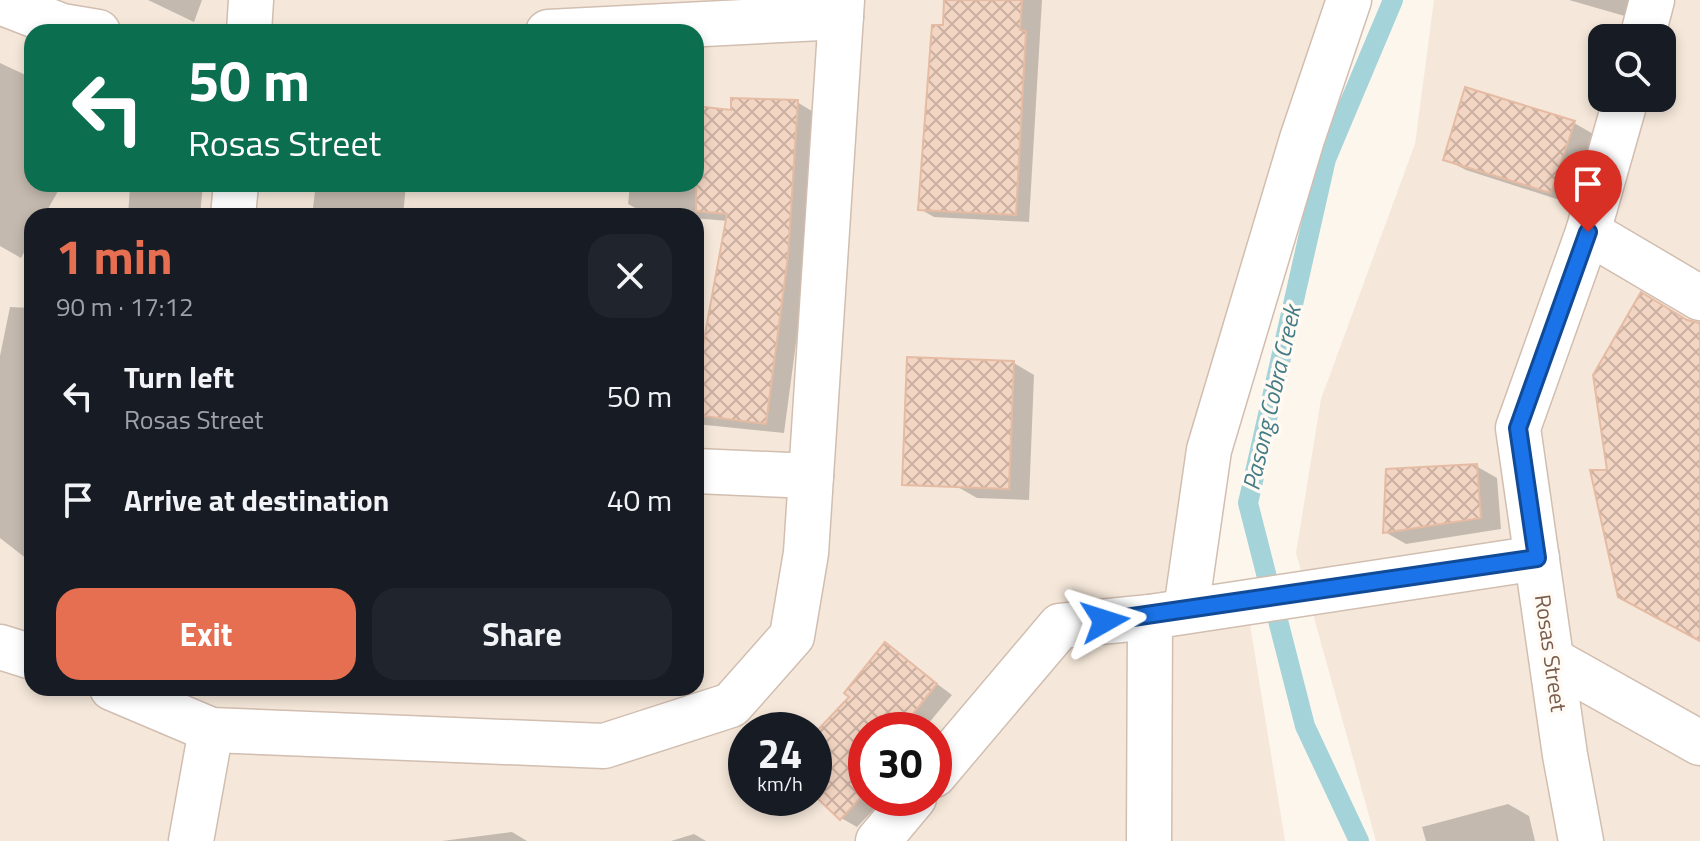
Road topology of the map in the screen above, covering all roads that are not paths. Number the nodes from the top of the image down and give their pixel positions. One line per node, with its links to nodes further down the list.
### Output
1 (251, 0): 7 (street)
2 (1349, 0): 16 (street)
3 (1652, 0): 9 (street)
4 (0, 2): 6 (street)
5 (842, 9): 8 (street); 14 (street)
6 (57, 24)
7 (250, 24)
8 (650, 24)
9 (1646, 24)
10 (1622, 112): 11 (street, Rosas Street)
11 (1588, 232): 12 (street); 15 (street, Rosas Street)
12 (1700, 298)
13 (704, 471): 14 (street)
14 (811, 476): 21 (street)
15 (1537, 558): 16 (street); 19 (street, Rosas Street)
16 (1186, 610): 23 (street); 27 (street)
17 (0, 647): 18 (street)
18 (24, 654)
19 (1552, 660): 22 (street); 28 (street, Rosas Street)
20 (131, 696): 21 (street)
21 (211, 730): 25 (street)
22 (1700, 743)
23 (952, 754)
24 (899, 816): 26 (street)
25 (191, 841)
26 (878, 841)
27 (1149, 841)
28 (1581, 841)

